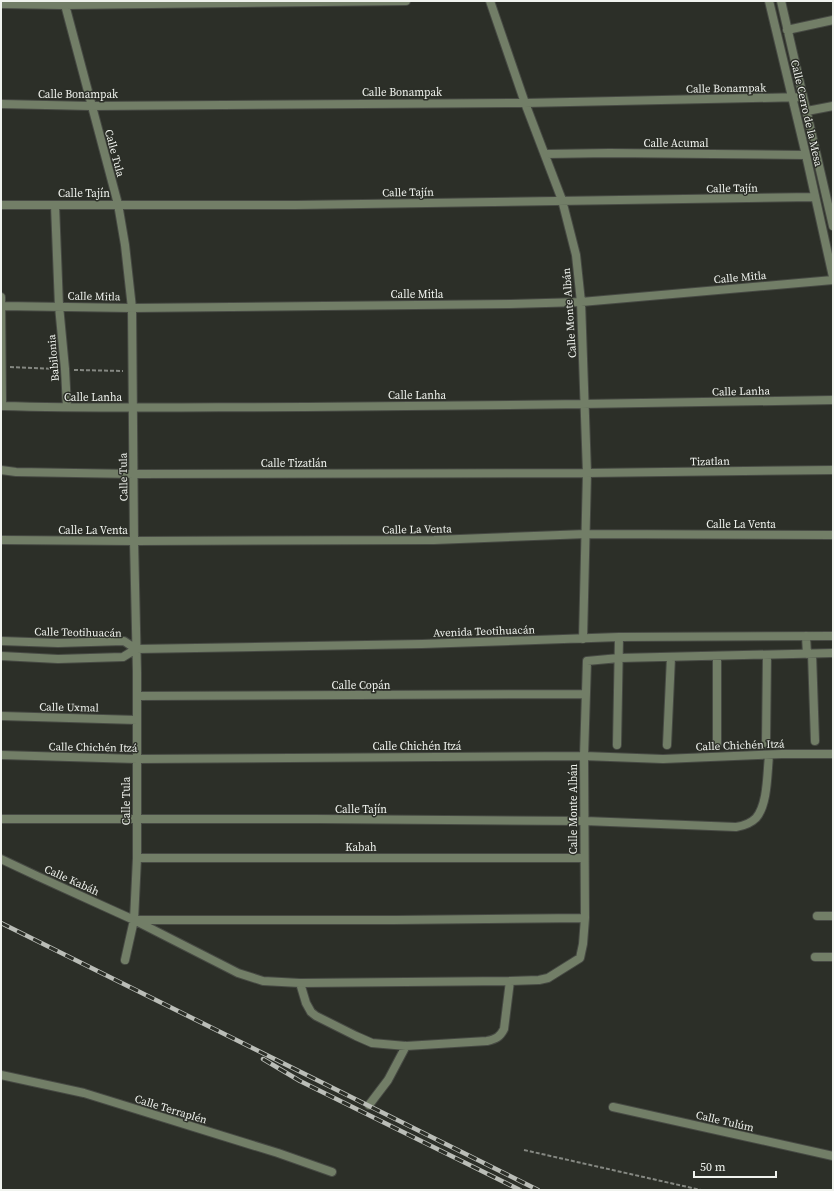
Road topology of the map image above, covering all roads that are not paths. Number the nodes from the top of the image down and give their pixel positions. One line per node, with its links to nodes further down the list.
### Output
1 (406, 1): 5 (street)
2 (490, 1): 11 (street, Calle Monte Albán)
3 (769, 1): 10 (street, Calle Cerro de la Mesa)
4 (782, 1): 8 (street, Calle Cerro de la Mesa)
5 (65, 3): 6 (street); 13 (street, Calle Tula)
6 (1, 4)
7 (833, 20): 8 (street)
8 (787, 30): 9 (street, Calle Cerro de la Mesa)
9 (803, 97): 10 (street, Calle Bonampak); 15 (street, Calle Cerro de la Mesa)
10 (793, 98): 11 (street, Calle Bonampak); 17 (street, Calle Cerro de la Mesa)
11 (525, 103): 13 (street, Calle Bonampak); 16 (street, Calle Monte Albán)
12 (1, 104): 13 (street, Calle Bonampak)
13 (91, 106): 21 (street, Calle Tula)
14 (833, 106): 15 (street)
15 (807, 111): 18 (street, Calle Cerro de la Mesa)
16 (546, 154): 17 (street, Calle Acumal); 20 (street, Calle Monte Albán)
17 (806, 155): 19 (street, Calle Cerro de la Mesa)
18 (830, 195): 24 (street, Calle Cerro de la Mesa)
19 (815, 197): 20 (street, Calle Tajín); 25 (street, Calle Cerro de la Mesa)
20 (562, 200): 21 (street, Calle Tajín); 28 (street, Calle Monte Albán)
21 (118, 204): 23 (street, Calle Tajín); 31 (street, Calle Tula)
22 (1, 205): 23 (street, Calle Tajín)
23 (54, 205): 30 (street, Babilonia)
24 (833, 226)
25 (833, 277)
26 (833, 280): 28 (street, Calle Mitla)
27 (1, 297): 29 (street)
28 (581, 302): 31 (street, Calle Mitla); 33 (street, Calle Monte Albán)
29 (1, 306): 30 (street, Calle Mitla); 34 (street)
30 (59, 306): 31 (street, Calle Mitla); 35 (street, Babilonia)
31 (132, 308): 36 (street, Calle Tula)
32 (833, 400): 33 (street, Calle Lanha)
33 (585, 405): 36 (street, Calle Lanha); 39 (street, Calle Monte Albán)
34 (2, 406): 35 (street, Calle Lanha)
35 (67, 407): 36 (street, Calle Lanha)
36 (133, 408): 40 (street, Calle Tula)
37 (1, 470): 40 (street, Calle Tizatlán)
38 (833, 470): 39 (street, Tizatlan)
39 (587, 473): 40 (street, Calle Tizatlán); 41 (street, Calle Monte Albán)
40 (134, 474): 44 (street, Calle Tula)
41 (586, 534): 42 (street, Calle La Venta); 44 (street, Calle La Venta); 48 (street, Calle Monte Albán)
42 (833, 535)
43 (1, 540): 44 (street, Calle La Venta)
44 (134, 541): 50 (street, Calle Tula)
45 (806, 636): 46 (street, Avenida Teotihuacán); 47 (street, Avenida Teotihuacán); 51 (street)
46 (833, 636)
47 (620, 637): 48 (street, Avenida Teotihuacán); 57 (street)
48 (582, 638): 50 (street, Avenida Teotihuacán)
49 (1, 642): 50 (street, Calle Teotihuacán)
50 (136, 649): 54 (street, Calle Teotihuacán); 59 (street, Calle Tula)
51 (810, 654): 52 (street); 53 (street); 62 (street)
52 (833, 654)
53 (766, 655): 56 (street); 64 (street)
54 (1, 656)
55 (671, 656): 56 (street); 57 (street); 66 (street)
56 (718, 656): 63 (street)
57 (619, 658): 58 (street, Calle Monte Albán); 65 (street)
58 (585, 694): 59 (street, Calle Copán); 69 (street, Calle Monte Albán)
59 (137, 696): 61 (street, Calle Tula)
60 (1, 716): 61 (street, Calle Uxmal)
61 (137, 720): 71 (street, Calle Tula)
62 (815, 742)
63 (717, 744)
64 (766, 744)
65 (617, 745)
66 (667, 745)
67 (833, 754): 70 (street, Calle Chichén Itzá)
68 (1, 755): 71 (street, Calle Chichén Itzá)
69 (584, 756): 70 (street, Calle Chichén Itzá); 71 (street, Calle Chichén Itzá); 74 (street, Calle Monte Albán)
70 (769, 756): 74 (street, Calle Tajín)
71 (137, 758): 73 (street, Calle Tula)
72 (1, 819): 73 (street)
73 (137, 820): 74 (street, Calle Tajín); 75 (street, Calle Tula)
74 (585, 821): 76 (street, Calle Monte Albán)
75 (137, 858): 76 (street, Kabah); 81 (street, Calle Tula)
76 (584, 858): 80 (street, Calle Monte Albán)
77 (1, 859): 81 (street, Calle Kabáh)
78 (817, 916): 79 (street)
79 (833, 916)
80 (584, 918): 81 (street); 84 (street, Calle Monte Albán)
81 (134, 920): 85 (street, Calle Tula); 87 (street, Calle Kabáh)
82 (815, 957): 83 (street)
83 (833, 957)
84 (580, 958): 86 (street, Calle Kabáh)
85 (125, 960)
86 (510, 981): 87 (street, Calle Kabáh); 88 (street)
87 (300, 983): 88 (street)
88 (406, 1046): 90 (street)
89 (1, 1075): 93 (street, Calle Terraplén)
90 (369, 1105)
91 (613, 1107): 92 (street, Calle Tulúm)
92 (833, 1156)
93 (332, 1172)

